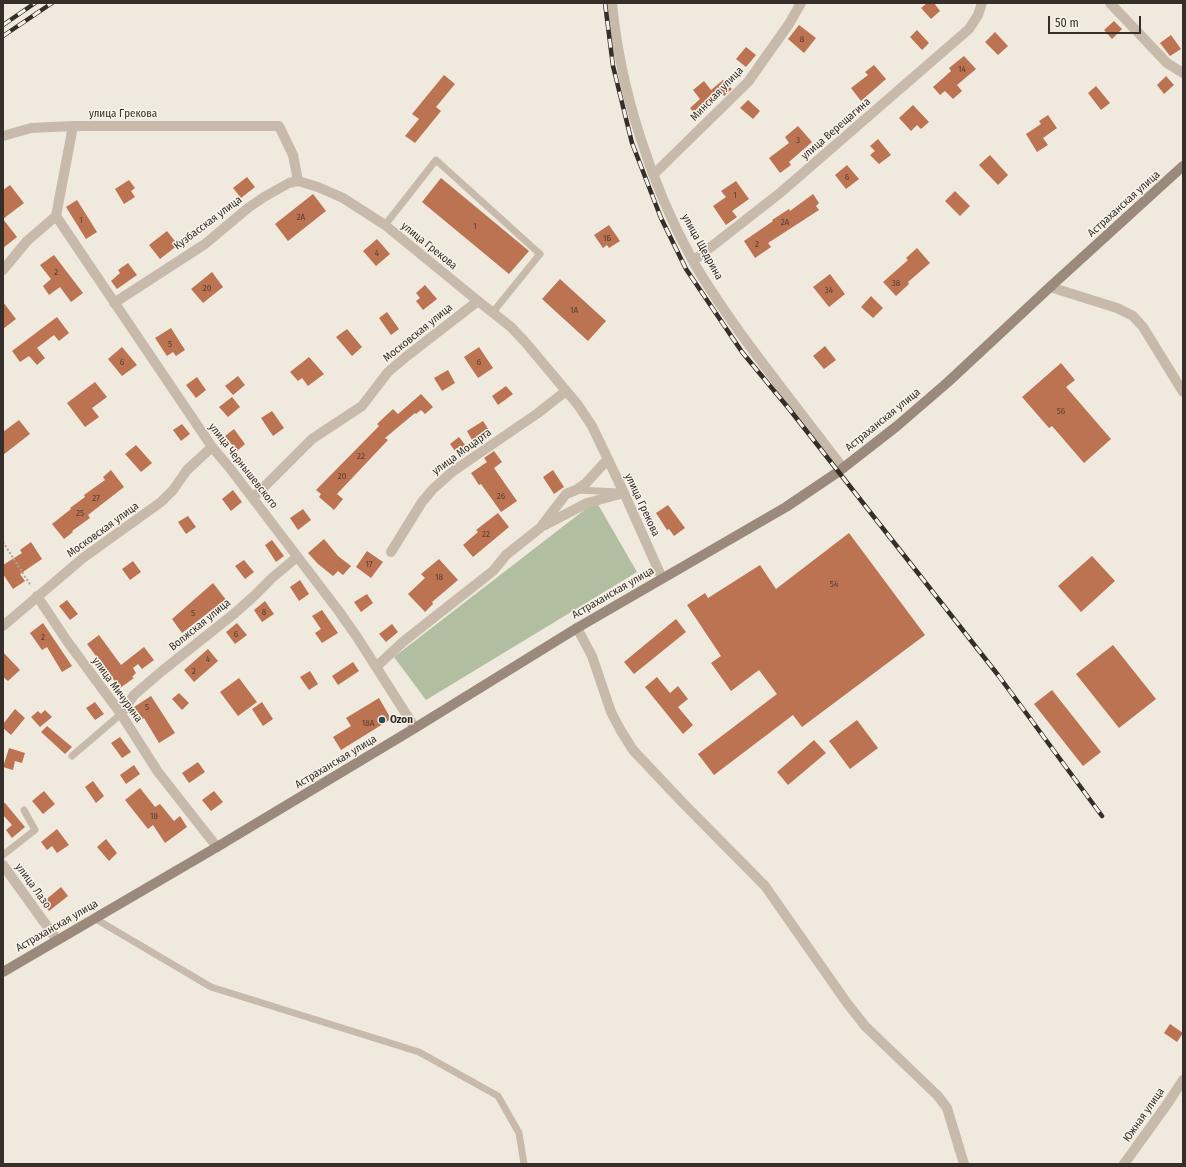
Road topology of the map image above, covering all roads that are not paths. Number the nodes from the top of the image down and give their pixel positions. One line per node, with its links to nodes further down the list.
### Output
1 (612, 3): 9 (street, улица Щедрина)
2 (801, 3): 9 (street, Минская улица)
3 (982, 3): 13 (street, улица Верещагина)
4 (1110, 3): 5 (street)
5 (1183, 73)
6 (73, 126): 7 (street); 10 (street, улица Грекова); 11 (street)
7 (3, 136)
8 (1183, 166): 15 (main road, Астраханская улица)
9 (654, 174): 13 (street, улица Щедрина)
10 (298, 181): 12 (street, улица Грекова); 17 (street, Кузбасская улица)
11 (56, 216): 14 (street); 17 (street, улица Чернышевского)
12 (385, 225): 16 (street, улица Грекова); 18 (lane)
13 (693, 261): 23 (street, улица Щедрина)
14 (3, 270)
15 (1050, 287): 20 (street); 23 (main road, Астраханская улица)
16 (478, 301): 18 (street, улица Грекова); 26 (street, Московская улица)
17 (114, 303): 21 (street, улица Чернышевского)
18 (493, 312): 19 (street, улица Грекова)
19 (566, 391): 22 (street, улица Грекова); 28 (street, улица Моцарта)
20 (1183, 392)
21 (212, 447): 26 (street, улица Чернышевского); 31 (street, Московская улица)
22 (608, 459): 24 (street); 25 (street, улица Грекова)
23 (843, 468): 30 (main road, Астраханская улица)
24 (576, 490): 25 (lane); 27 (street)
25 (624, 493): 27 (street); 30 (street, улица Грекова)
26 (253, 498): 29 (street, улица Чернышевского)
27 (540, 528): 34 (street)
28 (391, 552)
29 (297, 557): 34 (street, улица Чернышевского); 35 (street, Волжская улица)
30 (662, 578): 33 (main road, Астраханская улица)
31 (37, 596): 32 (street, Московская улица); 35 (street, улица Мичурина)
32 (3, 626)
33 (577, 628): 36 (main road, Астраханская улица); 47 (street)
34 (376, 667): 36 (street, улица Чернышевского)
35 (121, 714): 37 (lane); 39 (street, улица Мичурина)
36 (415, 728): 39 (main road, Астраханская улица)
37 (72, 756)
38 (24, 810): 40 (lane)
39 (217, 847): 42 (main road, Астраханская улица)
40 (3, 856)
41 (3, 866): 43 (street, улица Лазо)
42 (94, 918): 43 (main road, Астраханская улица); 46 (lane)
43 (57, 940): 44 (main road, Астраханская улица)
44 (3, 972)
45 (1183, 1080): 48 (street, Южная улица)
46 (524, 1164)
47 (964, 1164)
48 (1124, 1164)

